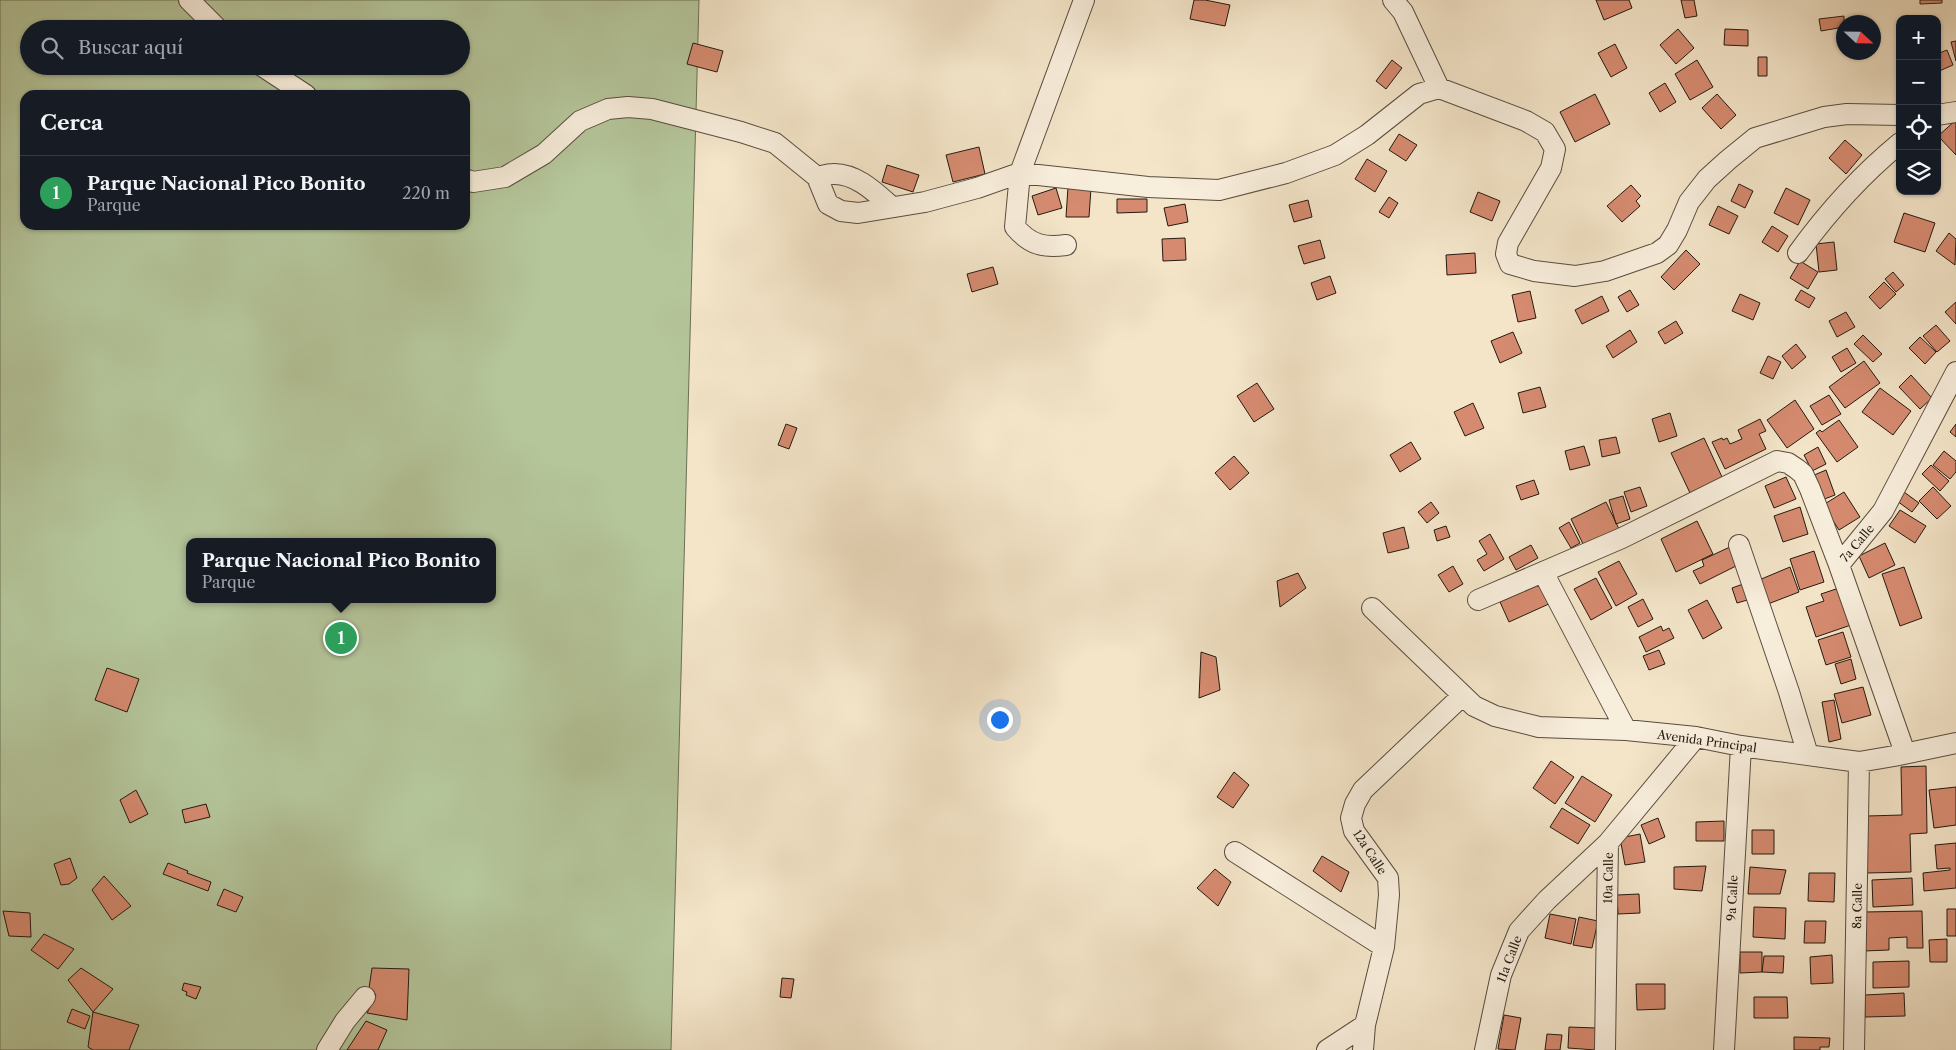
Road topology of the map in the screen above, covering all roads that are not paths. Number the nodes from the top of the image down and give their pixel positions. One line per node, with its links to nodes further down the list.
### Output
1 (189, 0): 4 (street)
2 (1084, 0): 10 (street)
3 (1393, 0): 6 (street)
4 (209, 20)
5 (276, 75): 7 (street)
6 (1439, 88): 8 (street); 10 (street)
7 (298, 90)
8 (1896, 114)
9 (1896, 146): 15 (street)
10 (1020, 173): 13 (street); 14 (street)
11 (817, 177): 12 (street); 13 (street); 13 (street)
12 (470, 181)
13 (892, 207)
14 (1066, 245)
15 (1798, 253)
16 (1956, 372): 18 (street, 7a Calle)
17 (1739, 545): 28 (street)
18 (1839, 565): 19 (street); 27 (street, 7a Calle)
19 (1543, 572): 20 (street); 23 (street)
20 (1478, 600)
21 (1372, 608): 22 (street, Avenida Principal)
22 (1462, 696): 23 (street, Avenida Principal); 32 (street, 12a Calle)
23 (1626, 730): 24 (street, Avenida Principal)
24 (1696, 737): 26 (street, Avenida Principal); 30 (street, 10a Calle)
25 (1956, 742): 27 (street, Avenida Principal)
26 (1741, 746): 28 (street, Avenida Principal); 40 (street, 9a Calle)
27 (1905, 753): 29 (street, Avenida Principal)
28 (1808, 755): 29 (street, Avenida Principal)
29 (1859, 762): 41 (street, 8a Calle)
30 (1608, 843): 38 (street, 11a Calle); 39 (street, 10a Calle)
31 (1235, 852): 32 (street)
32 (1384, 947): 34 (street, 12a Calle)
33 (365, 997): 35 (street)
34 (1365, 1025): 36 (street); 37 (street, 12a Calle)
35 (327, 1050)
36 (1327, 1050)
37 (1363, 1050)
38 (1485, 1050)
39 (1605, 1050)
40 (1724, 1050)
41 (1854, 1050)

